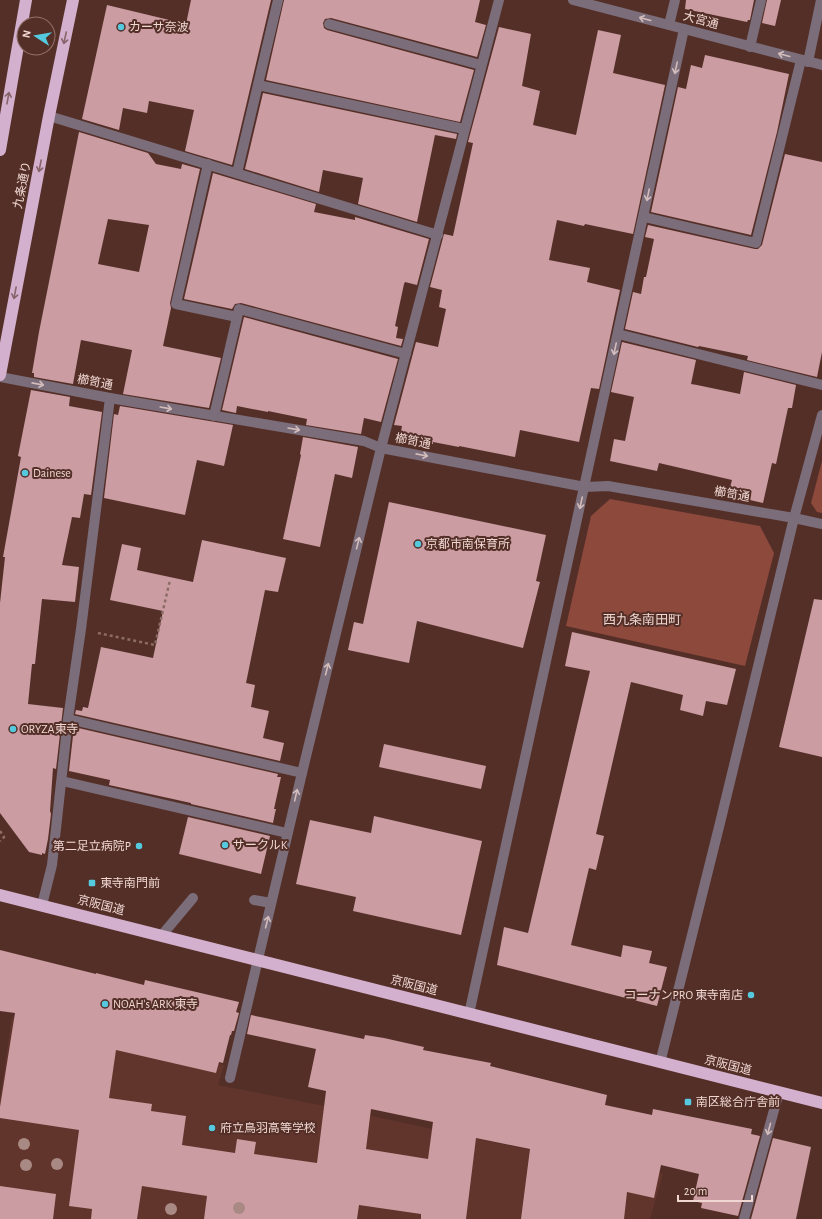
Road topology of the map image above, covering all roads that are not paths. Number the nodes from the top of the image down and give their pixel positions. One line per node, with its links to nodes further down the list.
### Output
1 (26, 0): 20 (highway, one-way to 1)
2 (73, 0): 18 (highway, 九条通り, one-way to 18)
3 (278, 0): 17 (street)
4 (498, 0): 15 (street)
5 (573, 0): 9 (street, 大宮通)
6 (675, 0): 11 (street)
7 (761, 0): 13 (street)
8 (821, 0): 14 (street)
9 (602, 4): 11 (street, 大宮通, one-way to 9)
10 (329, 24): 15 (street)
11 (669, 25): 12 (street, 大宮通)
12 (684, 29): 13 (street, 大宮通); 23 (street, one-way to 23)
13 (750, 46): 14 (street, 大宮通, one-way to 13)
14 (804, 61): 16 (street, 大宮通); 23 (street)
15 (481, 65): 19 (street)
16 (822, 65)
17 (258, 85): 19 (street); 22 (street)
18 (49, 116): 21 (street); 28 (highway, 九条通り, one-way to 28)
19 (464, 129): 24 (street)
20 (0, 150)
21 (208, 164): 22 (street); 25 (street)
22 (237, 173): 24 (street)
23 (644, 217): 26 (street)
24 (438, 235): 27 (street)
25 (237, 317): 27 (street); 32 (street)
26 (618, 334): 29 (street); 34 (street, one-way to 34)
27 (406, 354): 33 (street)
28 (0, 376): 30 (street, 櫛笥通, one-way to 30)
29 (822, 385)
30 (110, 398): 32 (street, 櫛笥通, one-way to 32); 37 (street)
31 (822, 415): 35 (street)
32 (214, 416): 33 (street, 櫛笥通, one-way to 33)
33 (381, 448): 34 (street, 櫛笥通, one-way to 34); 38 (street, one-way to 33)
34 (585, 487): 35 (street, 櫛笥通); 48 (street, one-way to 48)
35 (794, 518): 36 (street, 櫛笥通); 49 (street)
36 (822, 524)
37 (68, 719): 38 (street); 39 (street)
38 (302, 773): 40 (street, one-way to 38)
39 (62, 781): 40 (street); 45 (street)
40 (287, 834): 44 (street)
41 (0, 895): 45 (highway, 京阪国道)
42 (193, 898): 46 (street)
43 (254, 900): 44 (street)
44 (271, 904): 47 (street, one-way to 44)
45 (42, 905): 46 (highway, 京阪国道)
46 (162, 935): 47 (highway, 京阪国道)
47 (258, 960): 48 (highway, 京阪国道); 50 (street)
48 (469, 1014): 49 (highway, 京阪国道)
49 (660, 1063): 51 (highway, 京阪国道)
50 (230, 1078)
51 (779, 1092): 52 (highway, 京阪国道); 53 (street, one-way to 53)
52 (822, 1103)
53 (744, 1219)

